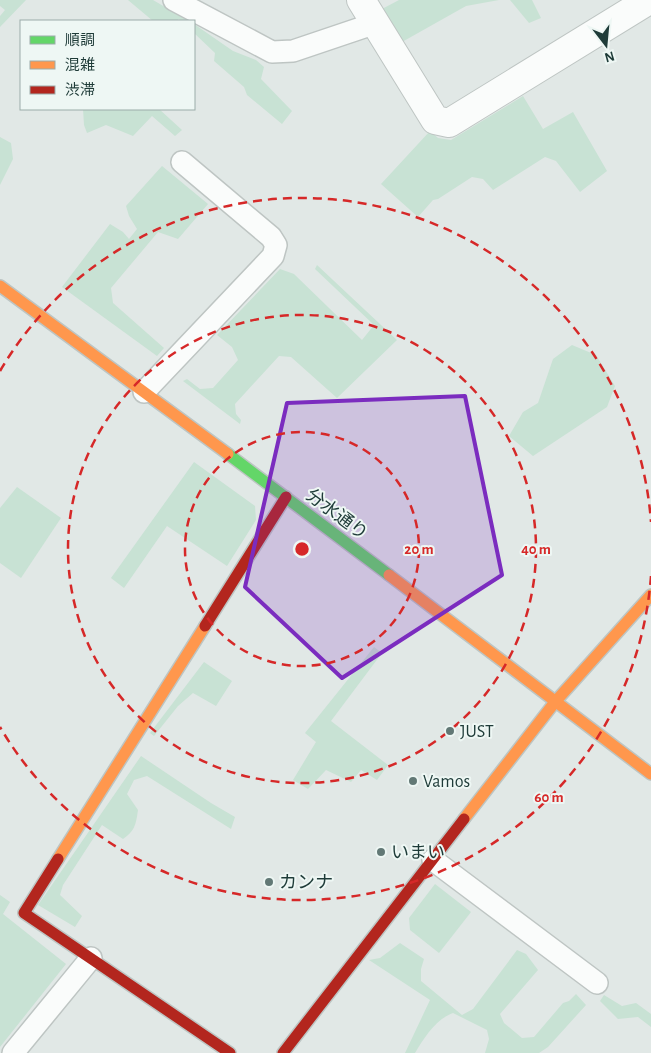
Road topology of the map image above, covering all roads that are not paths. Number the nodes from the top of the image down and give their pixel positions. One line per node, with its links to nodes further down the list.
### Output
1 (174, 0): 4 (lane)
2 (361, 0): 4 (street)
3 (649, 0): 4 (street)
4 (376, 24)
5 (182, 162): 7 (lane)
6 (0, 286): 7 (street, 分水通り)
7 (144, 392): 8 (street, 分水通り)
8 (286, 497): 10 (street, 分水通り); 13 (street)
9 (651, 595): 10 (street)
10 (555, 702): 11 (street, 分水通り); 12 (street)
11 (651, 774)
12 (433, 860): 14 (lane); 17 (street)
13 (91, 958): 15 (lane); 16 (street)
14 (597, 983)
15 (13, 1053)
16 (230, 1053)
17 (283, 1053)

